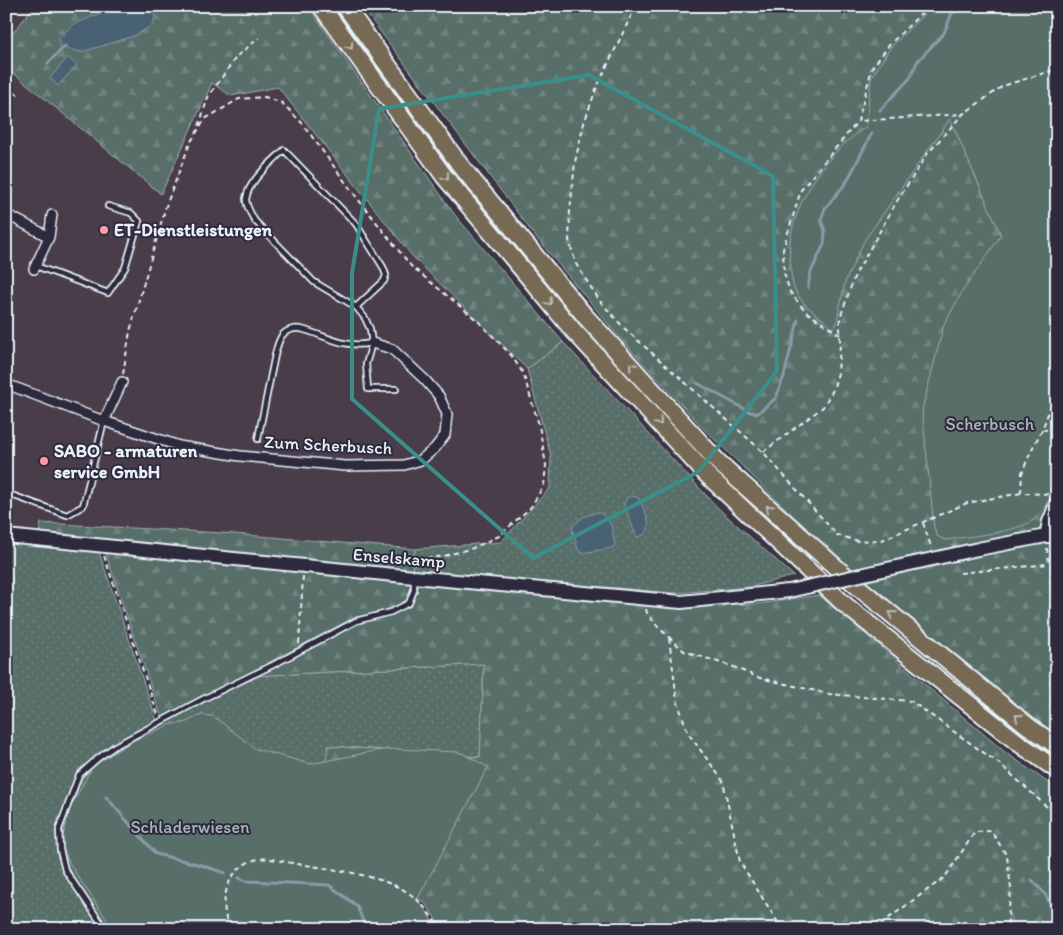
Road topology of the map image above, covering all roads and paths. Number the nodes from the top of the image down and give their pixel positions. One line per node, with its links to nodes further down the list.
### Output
1 (321, 6): 48 (highway, one-way to 48)
2 (345, 6): 47 (highway, one-way to 2)
3 (634, 6): 28 (path)
4 (929, 6): 10 (path)
5 (258, 38): 11 (path)
6 (1057, 69): 9 (path)
7 (6, 88): 8 (path)
8 (20, 96)
9 (964, 114): 10 (path); 18 (path)
10 (858, 121): 18 (path)
11 (197, 131)
12 (108, 206): 16 (lane)
13 (6, 214): 15 (street)
14 (52, 216): 15 (street)
15 (49, 237): 16 (street)
16 (35, 267)
17 (356, 308): 17 (lane); 19 (lane)
18 (840, 335): 28 (path)
19 (372, 343): 22 (lane); 24 (street, Zum Scherbusch); 27 (lane)
20 (122, 382): 24 (street)
21 (6, 384): 24 (street, Zum Scherbusch)
22 (396, 389)
23 (1057, 389): 26 (path)
24 (104, 421): 30 (lane)
25 (1057, 429): 26 (path)
26 (1042, 430): 29 (path)
27 (258, 439)
28 (764, 452): 33 (path)
29 (1020, 492): 31 (path); 33 (path)
30 (6, 493)
31 (1057, 494)
32 (1057, 502): 35 (main road)
33 (923, 523): 37 (path)
34 (6, 536): 36 (main road, Enselskamp)
35 (1051, 536): 37 (main road, Enselskamp); 38 (path)
36 (100, 545): 39 (main road, Enselskamp); 46 (path)
37 (934, 558): 43 (main road, Enselskamp, bridge)
38 (1049, 564): 40 (path); 41 (path)
39 (303, 566): 42 (main road, Enselskamp); 45 (path)
40 (1057, 568)
41 (960, 573)
42 (414, 577): 43 (main road, Enselskamp); 45 (lane)
43 (643, 599): 44 (path)
44 (669, 638): 49 (path); 53 (path)
45 (298, 651): 46 (lane)
46 (161, 722): 50 (lane)
47 (1057, 746)
48 (1057, 770)
49 (1057, 816)
50 (105, 929)
51 (230, 929): 52 (path)
52 (440, 929)
53 (782, 929)
54 (874, 929): 55 (path)
55 (1007, 929)

